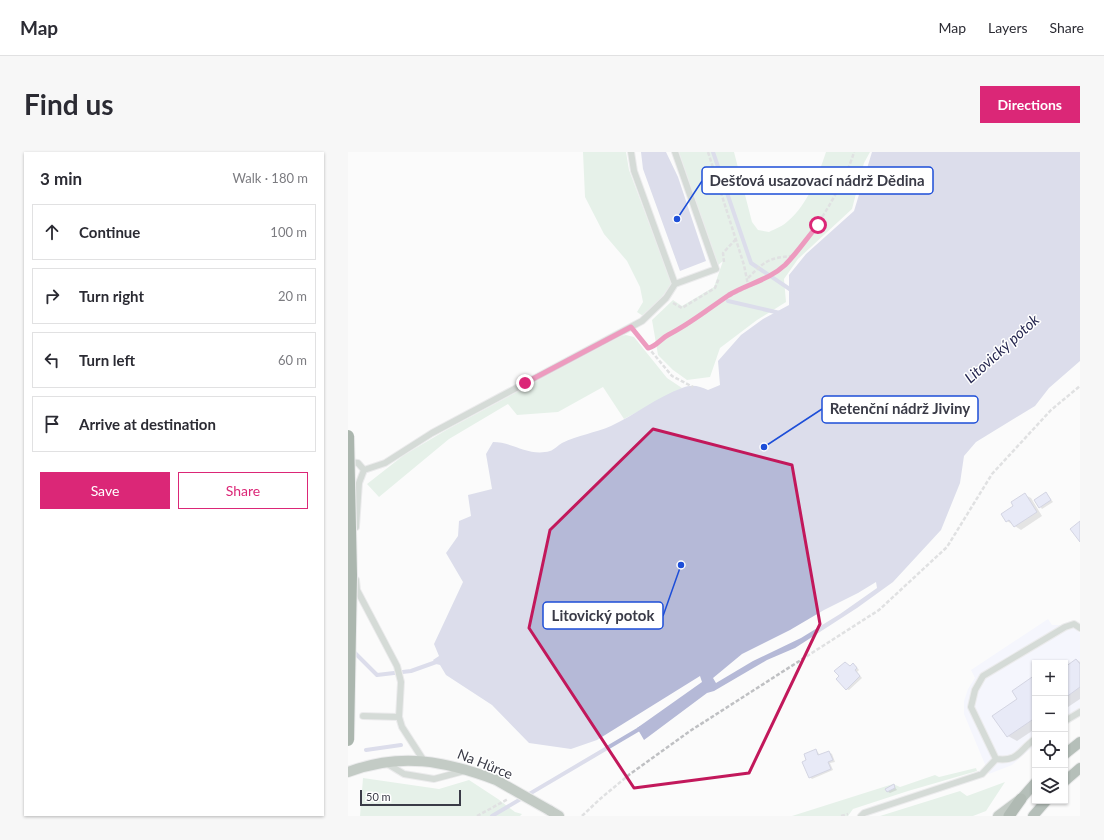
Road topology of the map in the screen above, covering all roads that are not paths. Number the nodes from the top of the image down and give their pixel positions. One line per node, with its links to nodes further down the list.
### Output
1 (632, 152): 3 (lane)
2 (675, 152): 3 (lane)
3 (675, 284): 6 (lane)
4 (348, 436): 12 (highway, bridge)
5 (348, 462): 6 (lane)
6 (364, 470): 10 (lane)
7 (1080, 628): 16 (lane)
8 (1080, 712): 11 (lane)
9 (363, 716): 10 (lane)
10 (399, 716): 17 (lane)
11 (1068, 719)
12 (348, 740)
13 (1032, 742): 16 (lane)
14 (1080, 742): 15 (main road)
15 (1068, 752)
16 (996, 759): 27 (lane)
17 (424, 761): 18 (main road, Na Hůrce); 20 (main road, Na Hůrce)
18 (384, 763): 20 (lane); 21 (main road, Na Hůrce)
19 (1080, 768): 22 (main road)
20 (468, 770): 26 (main road, Na Hůrce, bridge)
21 (348, 772)
22 (1068, 778)
23 (1032, 786): 24 (main road)
24 (1021, 799): 28 (main road); 29 (highway)
25 (1043, 804): 30 (main road)
26 (559, 816)
27 (861, 816)
28 (998, 816)
29 (1009, 816)
30 (1033, 816)

